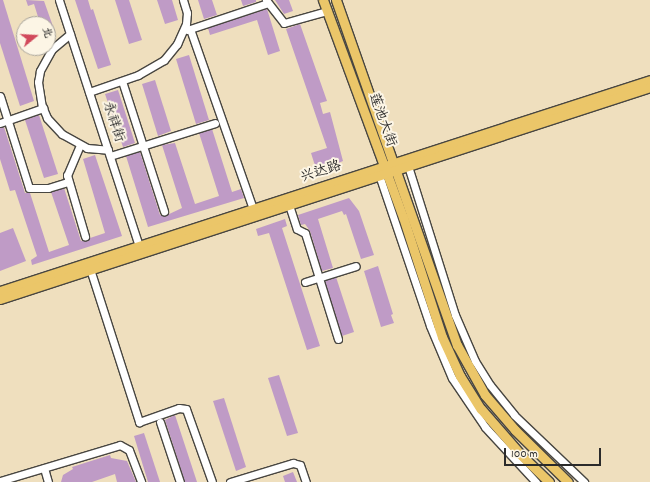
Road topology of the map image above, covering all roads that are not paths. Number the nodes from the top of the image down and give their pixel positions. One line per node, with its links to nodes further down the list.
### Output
1 (59, 0): 9 (street, 永祥街)
2 (183, 0): 8 (street)
3 (323, 0): 6 (main road, 莲池大街)
4 (336, 0): 23 (main road, 莲池大街)
5 (267, 1): 6 (street); 7 (street)
6 (327, 11): 24 (main road, 莲池大街)
7 (190, 29): 8 (street); 27 (street)
8 (182, 31): 11 (street)
9 (70, 34): 13 (street, 永祥街); 15 (street)
10 (650, 80): 23 (main road, 兴达路)
11 (122, 81): 13 (street); 20 (street)
12 (650, 87): 22 (main road, 兴达路)
13 (89, 92): 21 (street, 永祥街)
14 (0, 96): 16 (street)
15 (43, 108): 16 (street); 19 (street)
16 (8, 120): 17 (street); 25 (street)
17 (0, 123)
18 (215, 123): 20 (street)
19 (80, 145): 21 (street); 25 (street)
20 (143, 146): 21 (street); 28 (street)
21 (109, 153): 30 (street, 永祥街)
22 (408, 166): 23 (main road, 兴达路); 50 (street)
23 (394, 167): 24 (main road, 兴达路); 49 (main road, 莲池大街)
24 (383, 172): 26 (main road, 兴达路); 27 (main road, 兴达路); 47 (street); 48 (main road, 莲池大街)
25 (68, 182): 29 (street)
26 (289, 205): 30 (main road, 兴达路); 33 (street)
27 (253, 209): 30 (main road, 兴达路)
28 (164, 211)
29 (86, 236)
30 (140, 249): 32 (main road, 兴达路); 35 (main road, 兴达路)
31 (356, 266): 33 (street)
32 (90, 269): 36 (main road, 兴达路); 44 (street)
33 (319, 278): 34 (street); 37 (street)
34 (305, 282)
35 (0, 291)
36 (0, 299)
37 (338, 339)
38 (160, 422): 43 (street)
39 (44, 468): 40 (street); 41 (street); 42 (street)
40 (0, 481)
41 (48, 482)
42 (140, 482)
43 (180, 482)
44 (212, 482)
45 (230, 482): 46 (street)
46 (306, 482)
47 (536, 482)
48 (549, 482)
49 (568, 482)
50 (584, 482)

